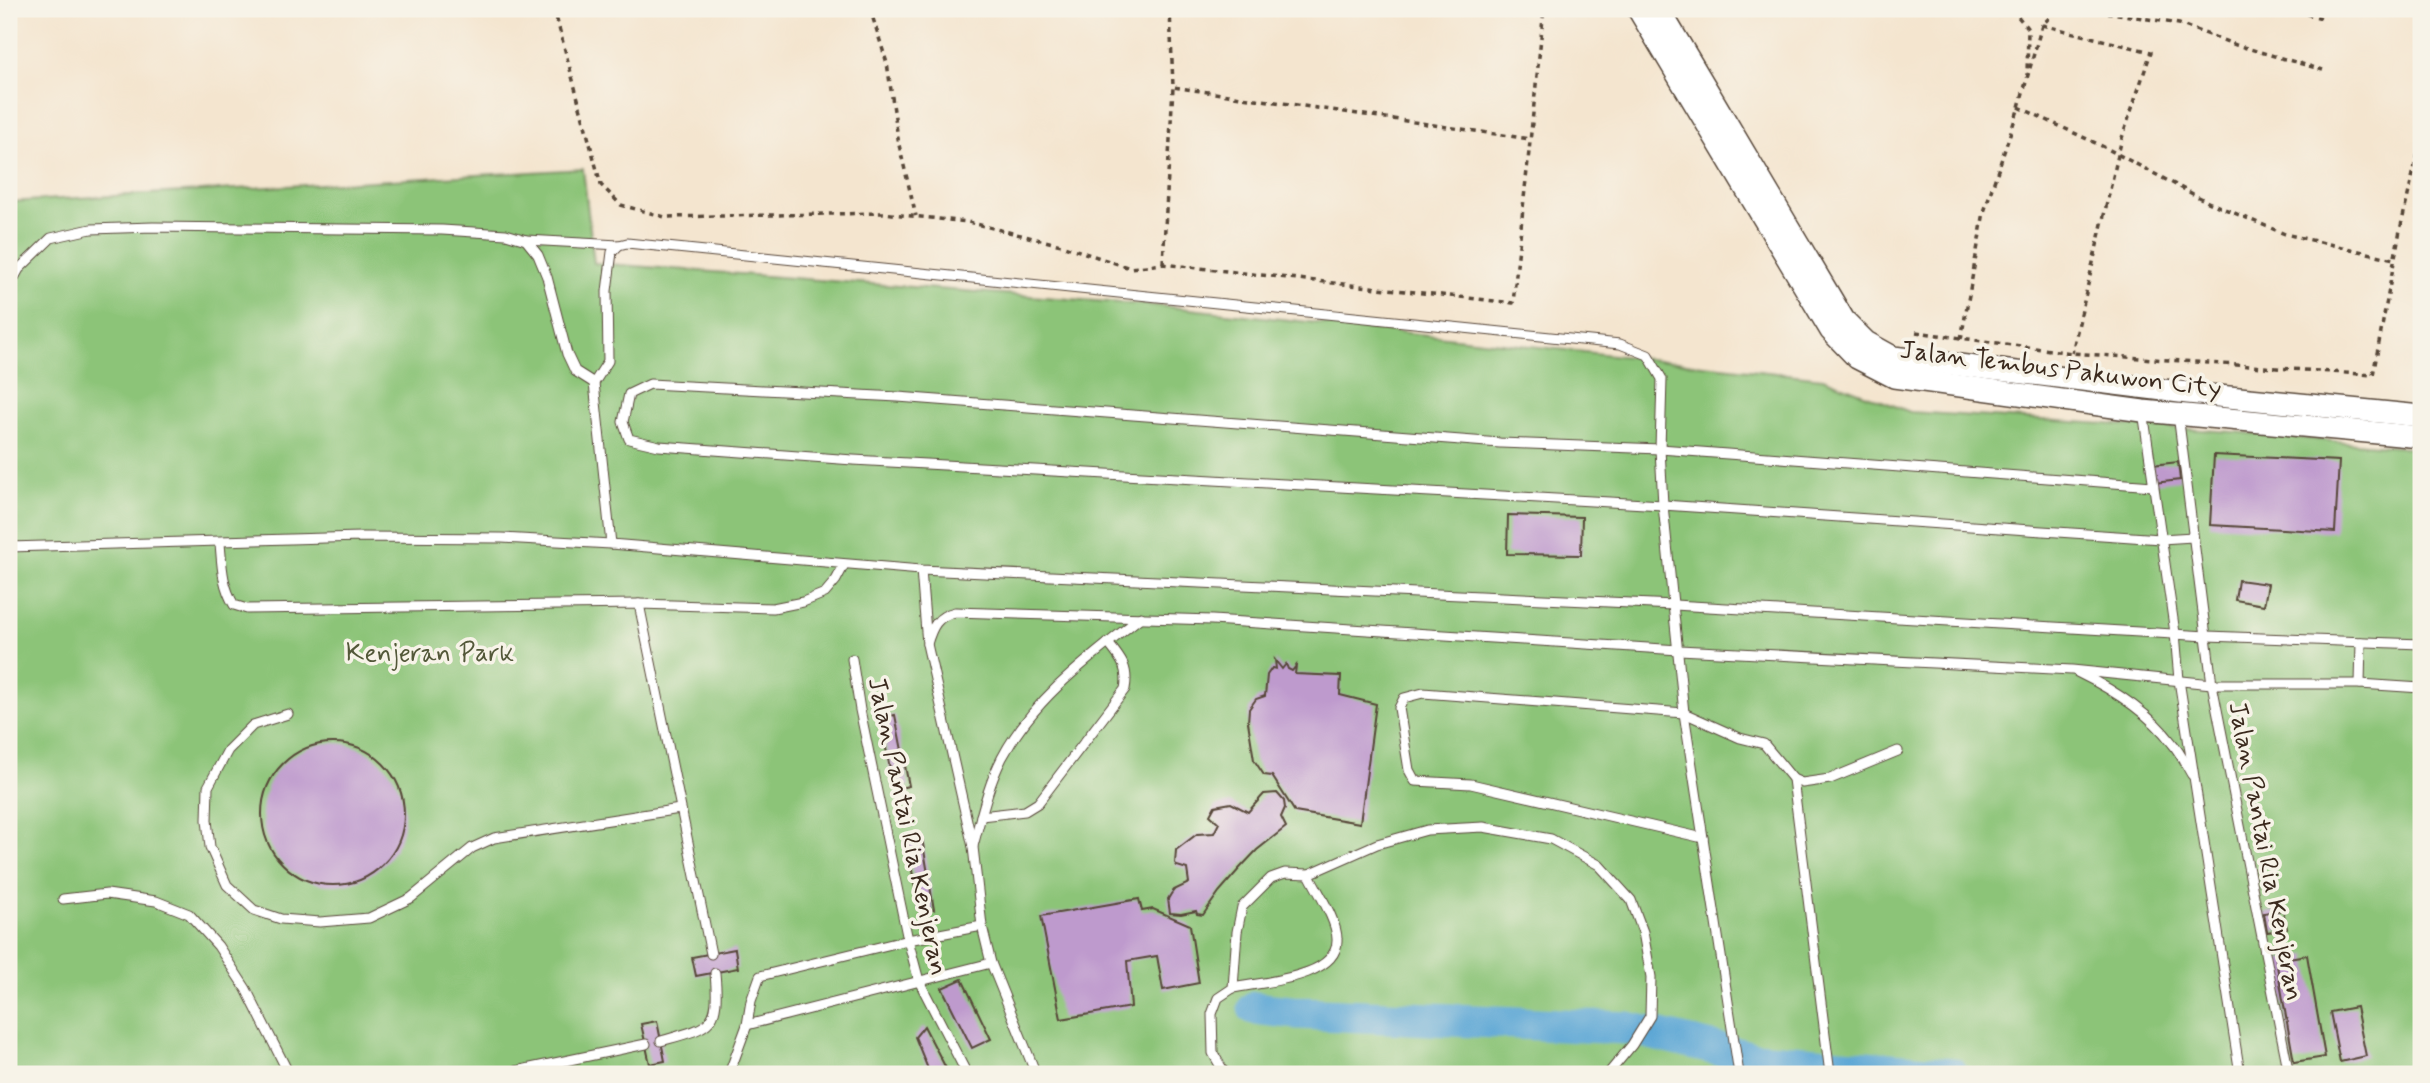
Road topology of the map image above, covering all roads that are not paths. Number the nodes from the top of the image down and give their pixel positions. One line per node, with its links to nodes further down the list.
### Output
1 (1638, 9): 7 (street, Jalan Tembus Pakuwon City)
2 (1659, 9): 9 (street, Jalan Tembus Pakuwon City)
3 (526, 240): 4 (lane); 5 (lane); 6 (lane)
4 (619, 245): 6 (lane); 11 (lane)
5 (9, 287)
6 (594, 383): 17 (lane)
7 (2143, 411): 8 (street, Jalan Tembus Pakuwon City); 12 (lane)
8 (2178, 414): 10 (street, Jalan Tembus Pakuwon City); 14 (lane, Jalan Pantai Ria Kenjeran)
9 (2421, 416)
10 (2421, 437)
11 (1660, 449): 12 (lane); 13 (lane); 13 (lane)
12 (2153, 486): 15 (lane)
13 (1663, 505): 15 (lane); 22 (lane)
14 (2193, 537): 15 (lane); 25 (lane, Jalan Pantai Ria Kenjeran)
15 (2161, 539): 24 (lane)
16 (220, 543): 17 (lane); 18 (lane); 21 (lane)
17 (611, 544): 19 (lane)
18 (9, 547)
19 (844, 565): 20 (lane); 21 (lane)
20 (921, 570): 22 (lane); 28 (lane)
21 (639, 604): 42 (lane)
22 (1674, 605): 24 (lane); 30 (lane)
23 (1142, 618): 27 (lane); 28 (lane); 30 (lane)
24 (2175, 632): 25 (lane); 33 (lane)
25 (2207, 636): 26 (lane); 34 (lane, Jalan Pantai Ria Kenjeran)
26 (2361, 642): 29 (lane); 35 (lane)
27 (1108, 643): 43 (lane); 43 (lane)
28 (928, 644): 45 (lane)
29 (2421, 644)
30 (1679, 650): 32 (lane); 37 (lane)
31 (852, 659): 49 (lane, Jalan Pantai Ria Kenjeran)
32 (2071, 670): 33 (lane); 41 (lane)
33 (2179, 680): 34 (lane); 41 (lane)
34 (2212, 684): 35 (lane); 58 (lane, Jalan Pantai Ria Kenjeran)
35 (2360, 684): 36 (lane)
36 (2421, 688)
37 (1684, 713): 40 (lane); 44 (lane); 44 (lane)
38 (288, 714): 42 (lane)
39 (1898, 751): 40 (lane)
40 (1793, 779): 68 (lane)
41 (2195, 780): 59 (lane)
42 (680, 809): 50 (lane)
43 (981, 816): 45 (lane)
44 (1703, 838): 67 (lane)
45 (972, 847): 48 (lane)
46 (1309, 874): 54 (lane); 54 (lane); 66 (lane)
47 (63, 900): 60 (lane)
48 (982, 926): 49 (lane); 51 (lane)
49 (908, 940): 53 (lane, Jalan Pantai Ria Kenjeran); 55 (lane)
50 (711, 954)
51 (991, 963): 53 (lane); 64 (lane)
52 (715, 972): 56 (lane)
53 (919, 981): 55 (lane); 63 (lane, Jalan Pantai Ria Kenjeran)
54 (1233, 988): 65 (lane)
55 (747, 1025): 62 (lane)
56 (661, 1041)
57 (646, 1044): 61 (lane)
58 (2288, 1069)
59 (2240, 1073)
60 (289, 1074)
61 (502, 1074)
62 (729, 1074)
63 (967, 1074)
64 (1036, 1074)
65 (1225, 1074)
66 (1608, 1074)
67 (1739, 1074)
68 (1830, 1074)

